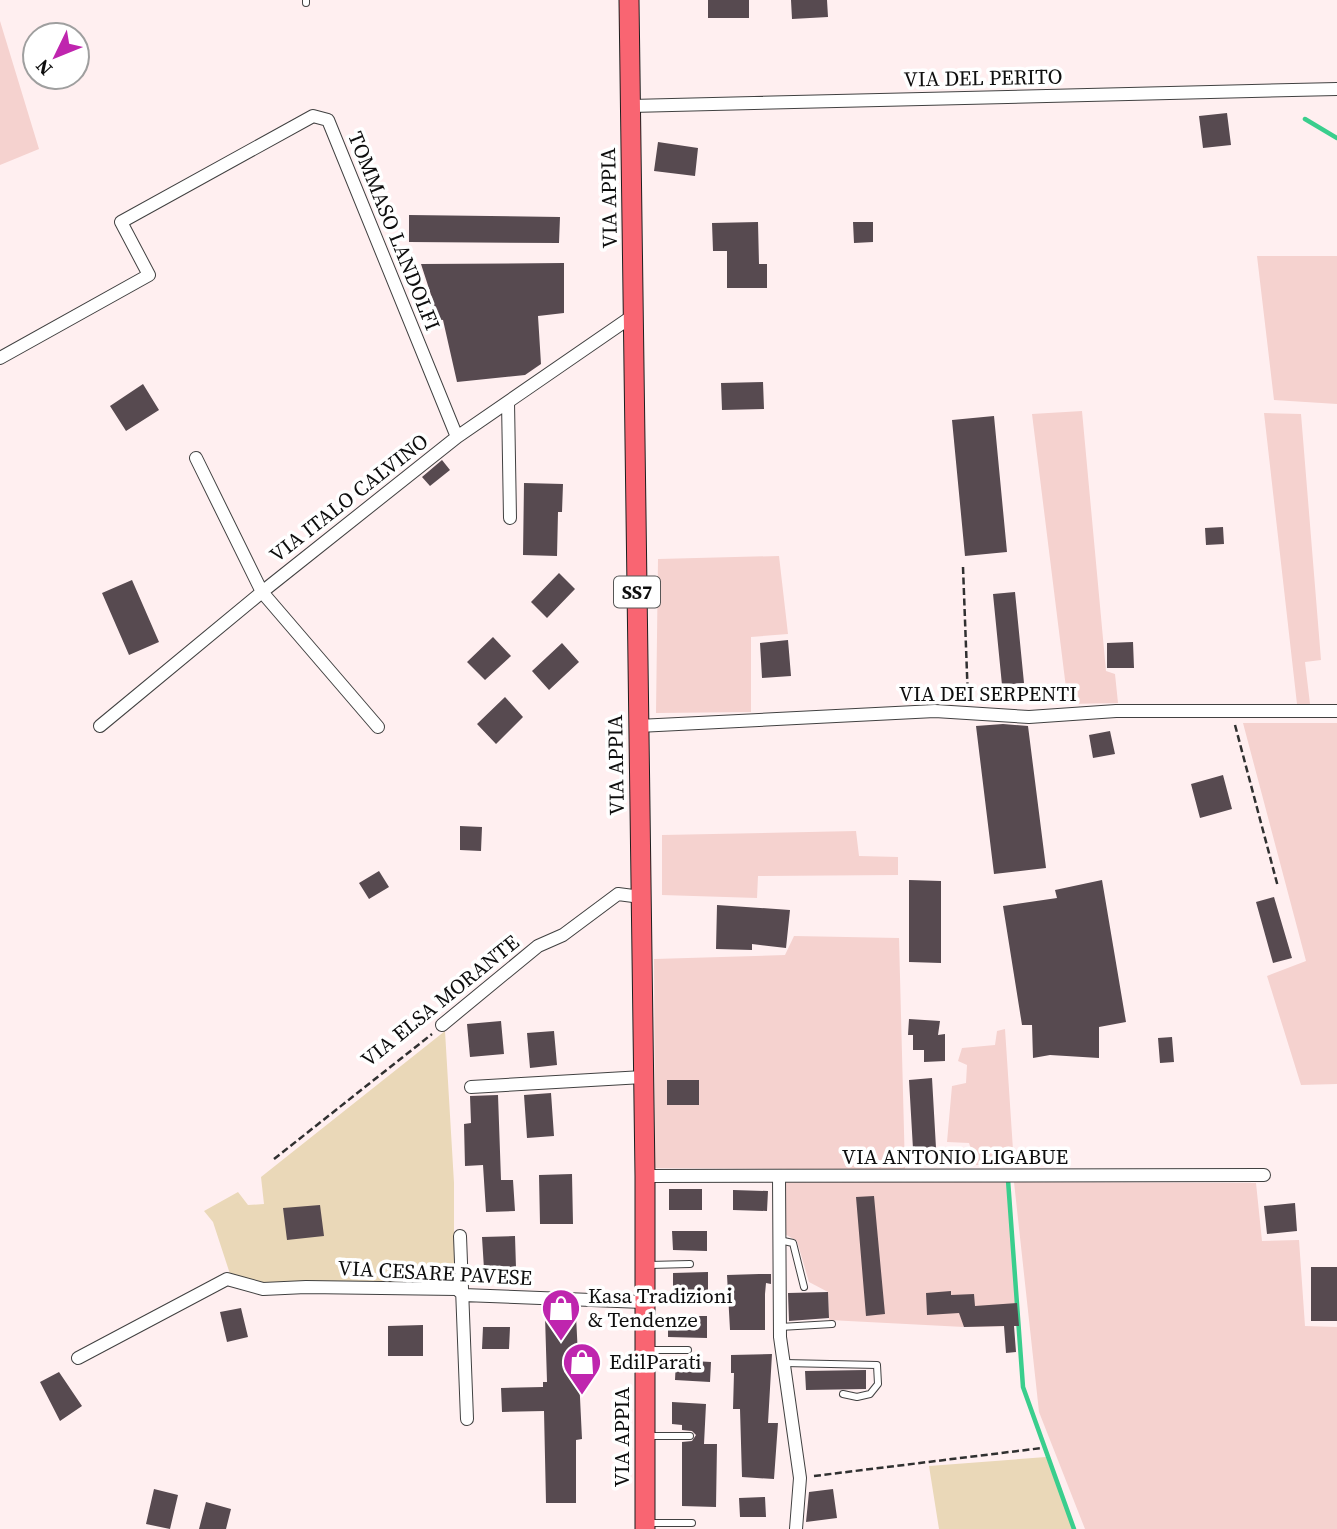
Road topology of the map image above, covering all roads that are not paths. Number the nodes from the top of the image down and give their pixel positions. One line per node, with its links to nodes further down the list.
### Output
1 (629, 0): 3 (main road, VIA APPIA / SS7)
2 (1337, 89): 3 (street, VIA DEL PERITO)
3 (631, 106): 4 (main road, VIA APPIA / SS7)
4 (634, 315): 6 (street, VIA ITALO CALVINO); 13 (main road, VIA APPIA / SS7)
5 (0, 358): 7 (street, TOMMASO LANDOLFI)
6 (508, 402): 7 (street, VIA ITALO CALVINO); 9 (street)
7 (457, 437): 10 (street, VIA ITALO CALVINO)
8 (196, 458): 10 (street)
9 (510, 518)
10 (262, 592): 12 (street, VIA ITALO CALVINO); 14 (street)
11 (1337, 711): 13 (street, VIA DEI SERPENTI)
12 (100, 726)
13 (638, 726): 15 (main road, VIA APPIA / SS7)
14 (378, 727)
15 (641, 897): 16 (street, VIA ELSA MORANTE); 17 (main road, VIA APPIA / SS7)
16 (442, 1025)
17 (643, 1077): 18 (street); 20 (main road, VIA APPIA / SS7)
18 (471, 1087)
19 (1264, 1175): 21 (street, VIA ANTONIO LIGABUE)
20 (645, 1176): 21 (street, VIA ANTONIO LIGABUE); 25 (main road, VIA APPIA / SS7)
21 (779, 1176): 23 (street)
22 (460, 1237): 27 (street)
23 (779, 1240): 26 (lane); 30 (street)
24 (690, 1264): 25 (lane)
25 (644, 1265): 28 (main road, VIA APPIA / SS7)
26 (804, 1287)
27 (463, 1295): 28 (street, VIA CESARE PAVESE); 33 (street, VIA CESARE PAVESE); 36 (street)
28 (643, 1302): 32 (main road, VIA APPIA / SS7)
29 (832, 1324): 30 (lane)
30 (780, 1327): 34 (street)
31 (688, 1350): 32 (lane)
32 (644, 1351): 37 (main road, VIA APPIA / SS7)
33 (78, 1357)
34 (784, 1363): 35 (lane); 41 (street)
35 (843, 1394)
36 (467, 1419)
37 (645, 1436): 38 (lane); 40 (main road, VIA APPIA / SS7)
38 (690, 1436)
39 (692, 1523): 40 (lane)
40 (645, 1526)
41 (796, 1529)

